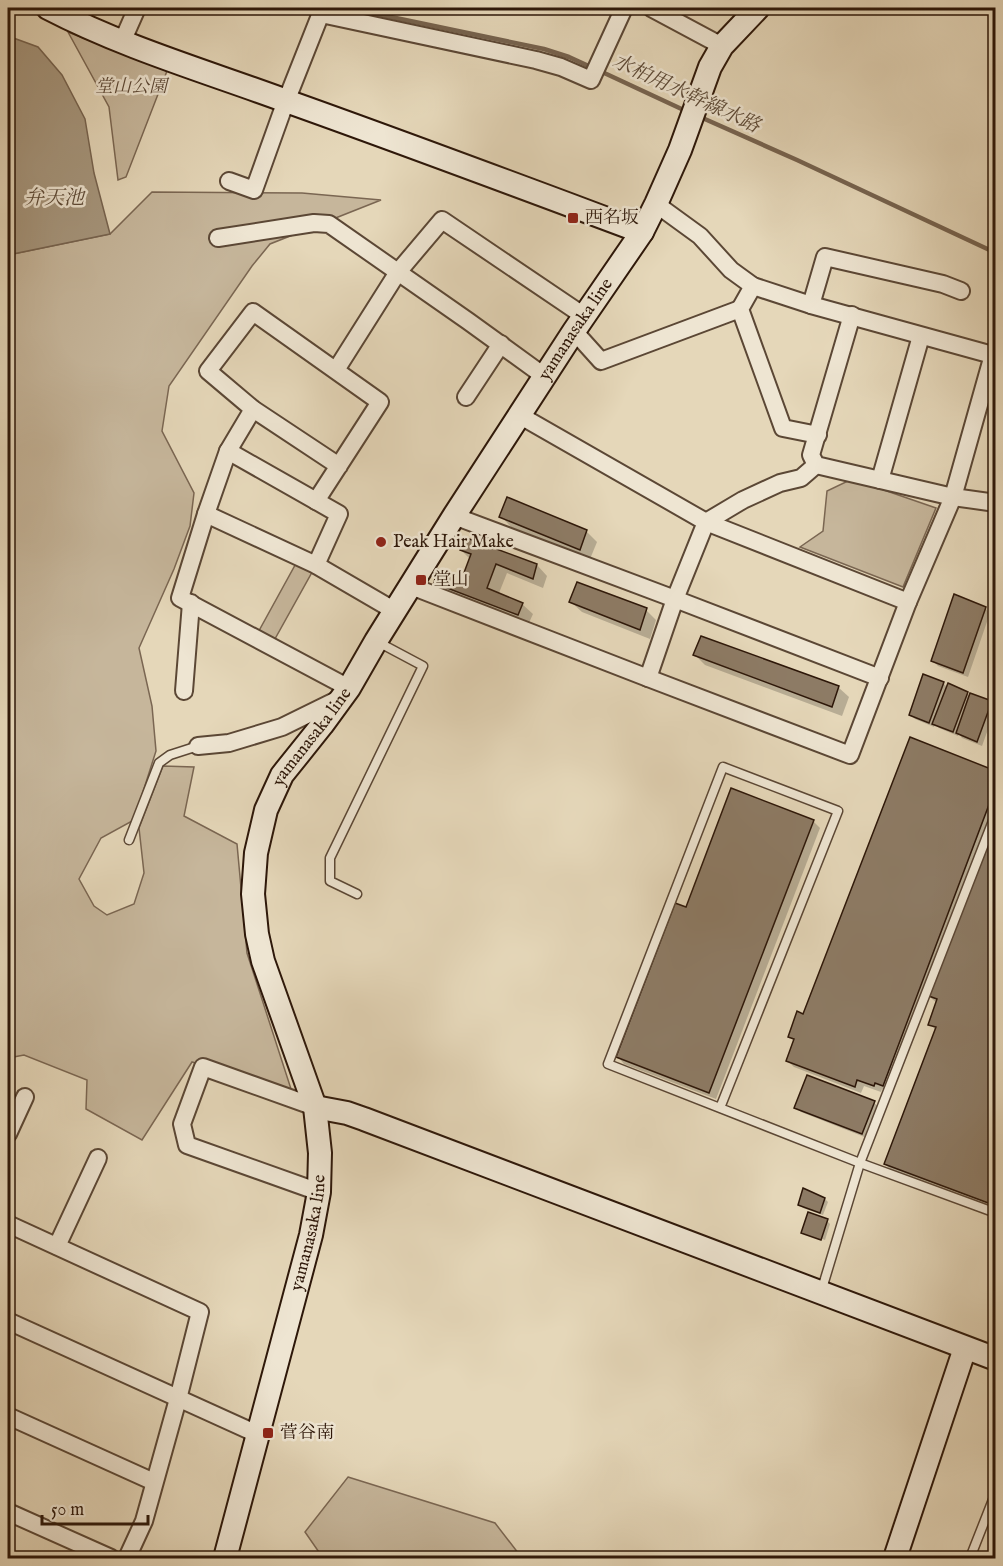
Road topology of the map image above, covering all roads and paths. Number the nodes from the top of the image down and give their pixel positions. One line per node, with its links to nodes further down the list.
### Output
1 (48, 8): 7 (main road)
2 (137, 8): 7 (street)
3 (624, 8): 6 (street)
4 (651, 8): 8 (street)
5 (758, 8): 8 (main road, yamanasaka line)
6 (322, 11): 9 (street)
7 (122, 42): 9 (main road)
8 (722, 46): 11 (main road, yamanasaka line)
9 (287, 101): 10 (street); 12 (main road)
10 (229, 181)
11 (656, 204): 12 (main road, yamanasaka line); 15 (street)
12 (642, 232): 20 (main road, yamanasaka line)
13 (218, 238): 14 (street)
14 (398, 272): 20 (street); 22 (street); 24 (street)
15 (753, 286): 17 (street); 18 (street)
16 (961, 291): 17 (street)
17 (811, 305): 19 (street)
18 (740, 309): 20 (street); 29 (street)
19 (852, 315): 21 (street); 29 (street)
20 (579, 324): 25 (main road, yamanasaka line)
21 (921, 336): 23 (street); 33 (street)
22 (501, 344): 25 (street); 26 (street)
23 (994, 355): 34 (street)
24 (336, 370): 27 (street); 32 (street)
25 (544, 376): 28 (main road, yamanasaka line)
26 (466, 397)
27 (253, 410): 30 (street); 32 (street)
28 (519, 416): 38 (main road, yamanasaka line); 39 (street)
29 (818, 435): 31 (street)
30 (228, 452): 35 (street); 37 (street)
31 (816, 465): 33 (street); 39 (street)
32 (339, 466): 35 (street)
33 (880, 480): 34 (street)
34 (953, 497): 36 (street); 43 (street)
35 (316, 501): 40 (street)
36 (996, 503)
37 (206, 514): 40 (street); 44 (street)
38 (454, 516): 41 (main road, yamanasaka line); 42 (street)
39 (706, 522): 42 (street); 43 (street)
40 (316, 565): 45 (street)
41 (411, 586): 45 (main road, yamanasaka line); 47 (street)
42 (675, 599): 47 (street); 48 (street)
43 (908, 602): 48 (street)
44 (190, 603): 49 (street); 50 (street)
45 (395, 611): 46 (main road, yamanasaka line)
46 (376, 641): 50 (main road, yamanasaka line); 54 (lane)
47 (648, 678): 48 (street)
48 (880, 678)
49 (184, 691)
50 (346, 693): 51 (street); 56 (main road, yamanasaka line)
51 (198, 746): 53 (lane)
52 (996, 813): 60 (lane)
53 (129, 840)
54 (357, 894)
55 (25, 1097): 58 (street)
56 (315, 1107): 61 (main road, yamanasaka line); 61 (street); 65 (main road)
57 (720, 1108): 57 (lane); 60 (lane)
58 (8, 1134)
59 (98, 1158): 64 (street)
60 (860, 1163): 62 (lane); 65 (lane)
61 (319, 1192): 71 (main road, yamanasaka line)
62 (996, 1214)
63 (8, 1224): 64 (street)
64 (57, 1246): 69 (street)
65 (820, 1292): 67 (main road)
66 (8, 1321): 69 (street)
67 (965, 1347): 68 (main road); 78 (main road)
68 (996, 1359)
69 (178, 1399): 71 (street); 72 (street)
70 (8, 1416): 72 (street)
71 (257, 1434): 77 (main road, yamanasaka line)
72 (154, 1482): 76 (street)
73 (996, 1492): 79 (lane)
74 (8, 1512): 75 (street)
75 (111, 1558)
76 (127, 1558)
77 (225, 1558)
78 (895, 1558)
79 (970, 1558)

